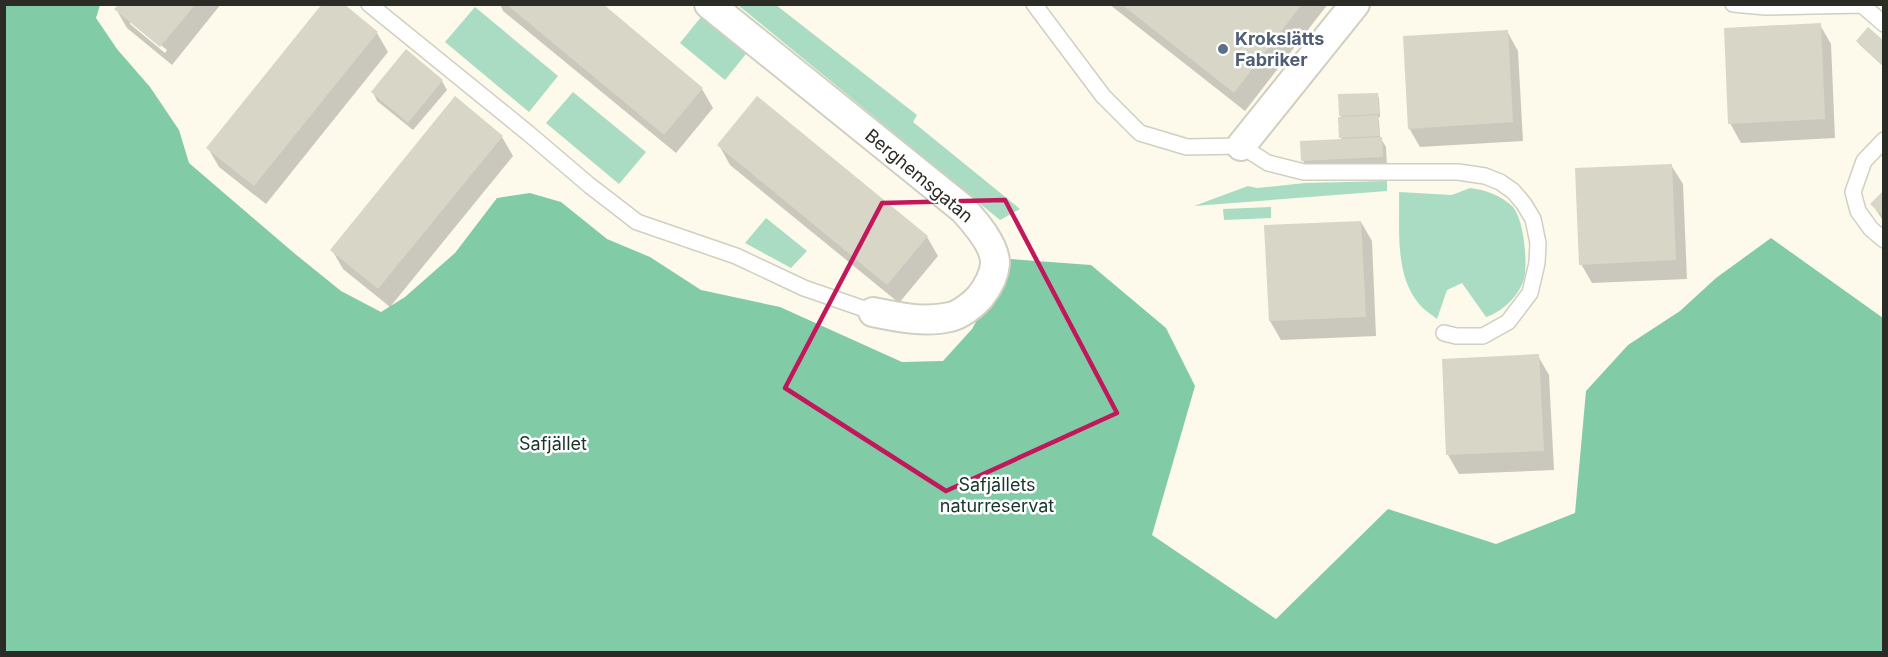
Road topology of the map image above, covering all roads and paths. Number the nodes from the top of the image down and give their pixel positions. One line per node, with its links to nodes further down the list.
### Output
1 (369, 4): 10 (lane)
2 (709, 4): 10 (street, Berghemsgatan)
3 (1034, 4): 8 (lane)
4 (1355, 4): 8 (street)
5 (1733, 4): 6 (lane)
6 (1884, 24)
7 (1884, 140): 9 (lane)
8 (1241, 146): 11 (lane)
9 (1884, 240)
10 (873, 312)
11 (1444, 333)

